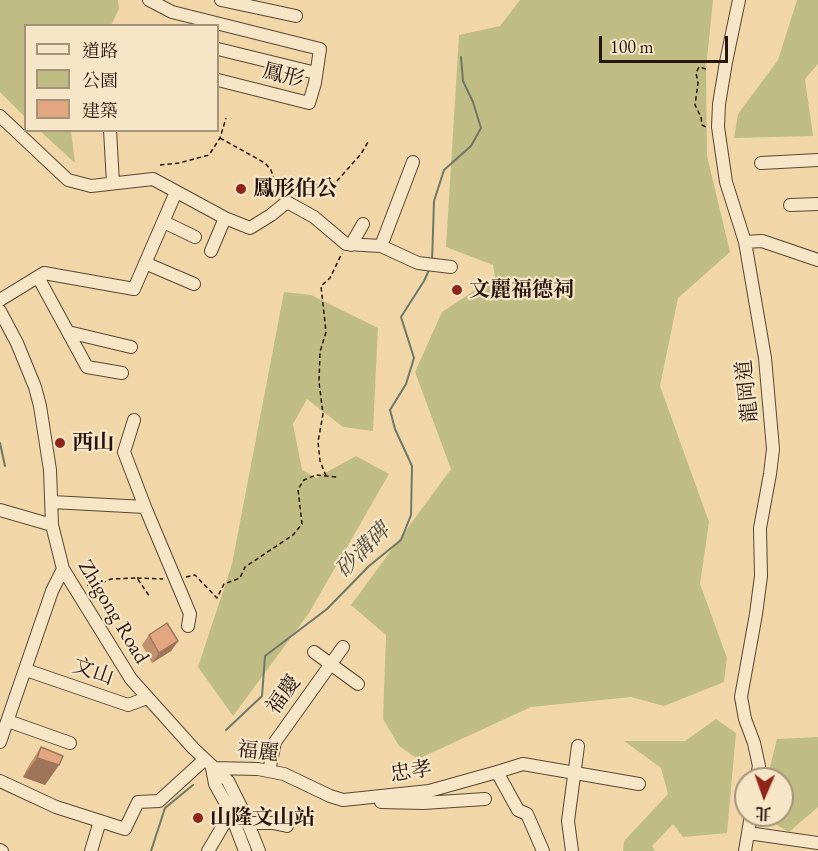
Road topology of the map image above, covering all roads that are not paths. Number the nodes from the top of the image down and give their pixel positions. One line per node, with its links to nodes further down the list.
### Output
1 (149, 0): 6 (street, 鳳形)
2 (221, 0): 4 (street)
3 (739, 0): 21 (street, 龍岡道)
4 (297, 16)
5 (219, 49): 6 (street, 鳳形)
6 (316, 73): 7 (street, 鳳形)
7 (219, 80)
8 (0, 116): 13 (street)
9 (110, 132): 13 (street)
10 (818, 160): 12 (street)
11 (412, 162): 23 (street)
12 (761, 163)
13 (113, 183): 14 (street)
14 (176, 192): 17 (street); 18 (street)
15 (818, 204): 16 (street)
16 (790, 206)
17 (225, 218): 22 (street); 24 (street)
18 (164, 222): 20 (street); 26 (street)
19 (363, 224): 22 (street)
20 (195, 237)
21 (745, 242): 25 (street); 53 (street, 龍岡道)
22 (348, 244): 23 (street)
23 (381, 246): 27 (street)
24 (212, 251)
25 (818, 260)
26 (145, 263): 28 (street); 29 (street)
27 (451, 267)
28 (38, 277): 30 (street); 32 (street)
29 (194, 284)
30 (0, 300)
31 (0, 311): 36 (street, Zhigong Road)
32 (68, 332): 33 (street); 34 (street)
33 (131, 347)
34 (122, 373)
35 (134, 420): 37 (street)
36 (52, 502): 37 (street); 39 (street, Zhigong Road)
37 (145, 507): 41 (street)
38 (0, 510): 39 (street)
39 (52, 525): 40 (street, Zhigong Road)
40 (63, 569): 45 (street); 47 (street, Zhigong Road)
41 (189, 626)
42 (343, 647): 44 (street, 福慶)
43 (314, 652): 44 (street)
44 (331, 663): 46 (street); 54 (street, 福慶)
45 (26, 670): 47 (street, 文山); 48 (street)
46 (358, 684)
47 (147, 698): 52 (street, Zhigong Road)
48 (6, 716): 49 (street); 50 (street)
49 (0, 742)
50 (70, 743)
51 (578, 746): 55 (street)
52 (208, 764): 54 (street, 福麗); 62 (street, Zhigong Road); 63 (street)
53 (759, 767)
54 (269, 771): 59 (street, 福麗)
55 (574, 771): 56 (street, 忠孝); 58 (street, 忠孝); 75 (street)
56 (497, 772): 60 (street, 忠孝); 74 (street)
57 (0, 781): 63 (street)
58 (639, 784)
59 (330, 796): 60 (street, 忠孝)
60 (363, 798): 61 (street)
61 (485, 799)
62 (234, 806): 64 (street, Zhigong Road); 71 (street); 72 (street, Zhigong Road)
63 (100, 821): 70 (street)
64 (248, 823): 65 (street); 73 (street, Zhigong Road)
65 (287, 826)
66 (749, 827): 67 (street)
67 (748, 832): 69 (street); 76 (street)
68 (818, 843): 69 (street)
69 (786, 845)
70 (91, 851)
71 (208, 851)
72 (245, 851)
73 (259, 851)
74 (543, 851)
75 (572, 851)
76 (746, 851)

